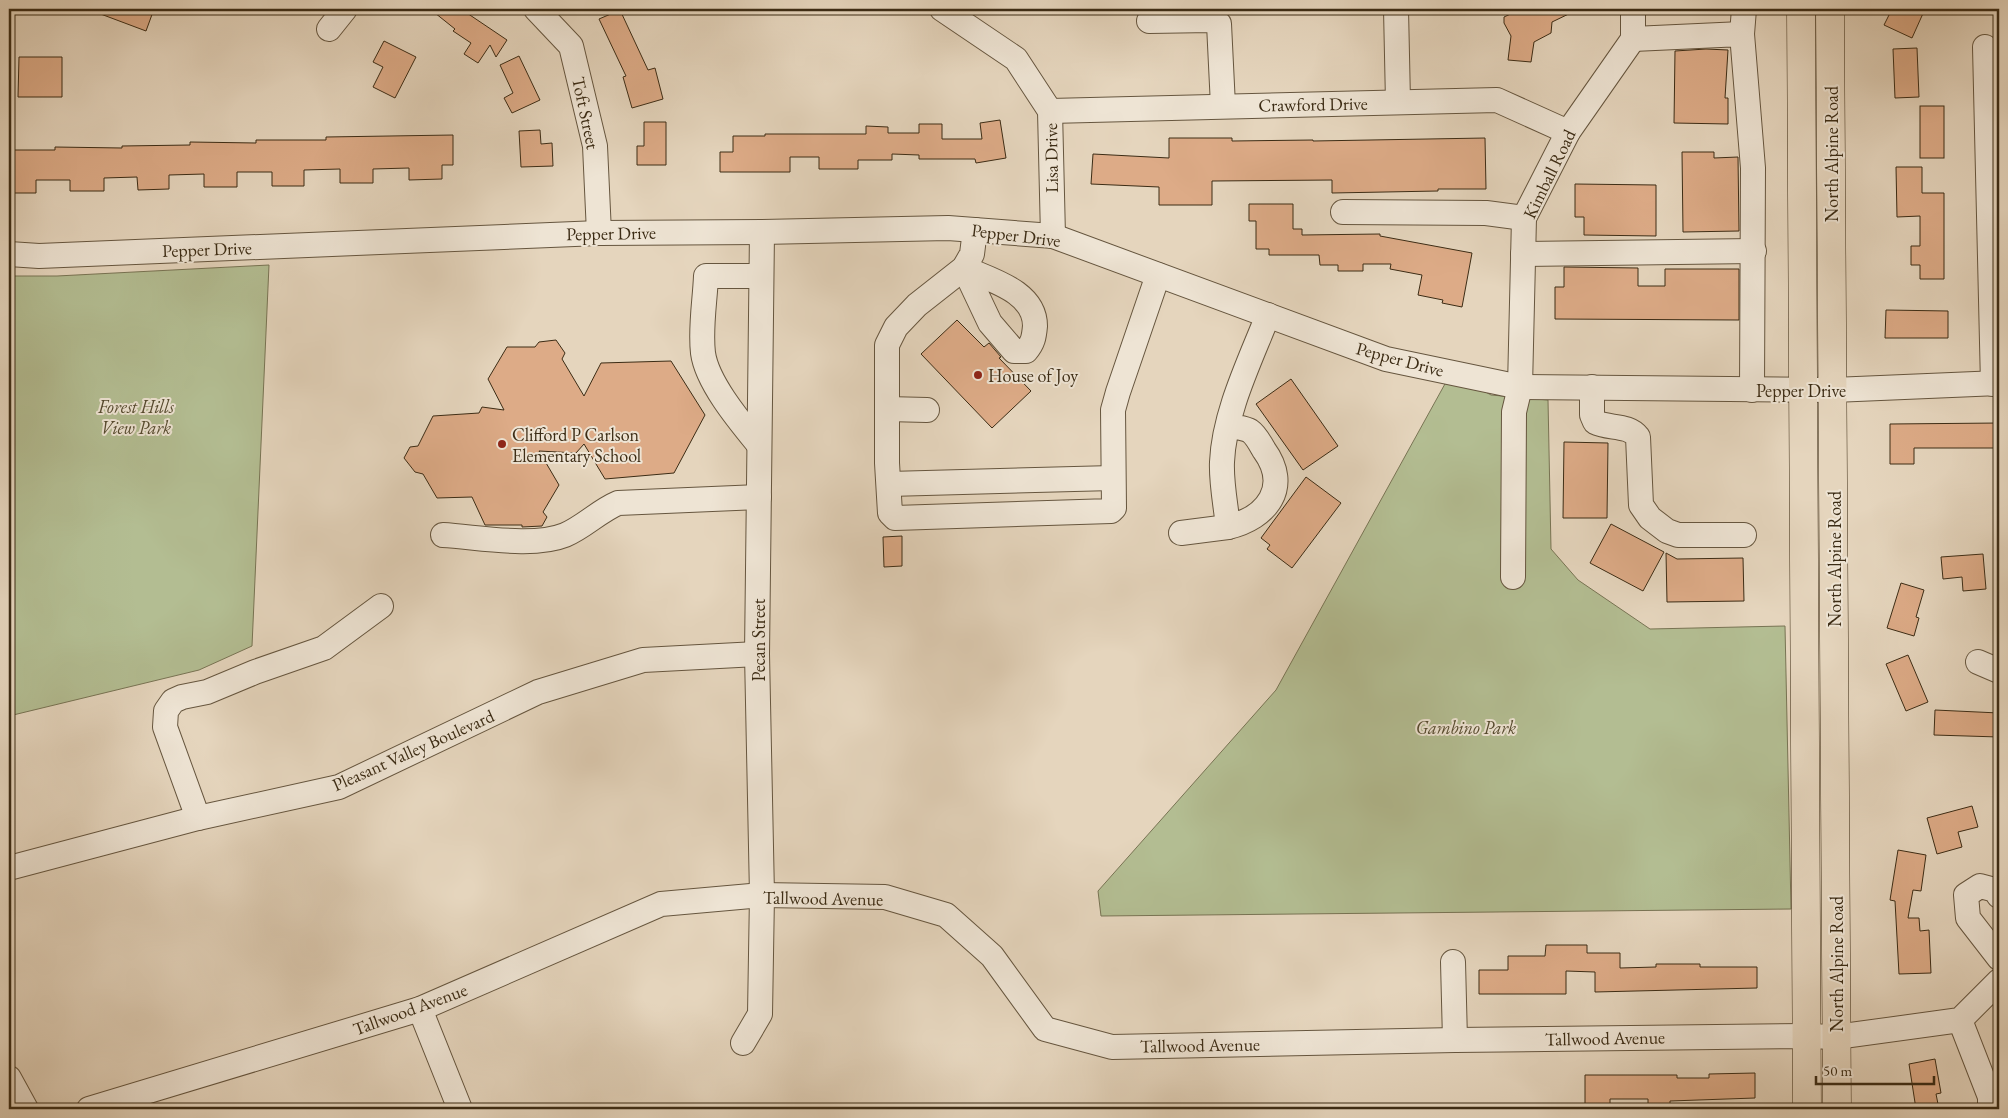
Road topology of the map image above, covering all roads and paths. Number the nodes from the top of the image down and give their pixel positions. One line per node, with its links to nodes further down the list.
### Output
1 (345, 9): 10 (street)
2 (536, 9): 22 (street, Toft Street)
3 (945, 9): 17 (street, Lisa Drive)
4 (1396, 9): 14 (street)
5 (1633, 9): 12 (street)
6 (1744, 9): 11 (street)
7 (1800, 9): 35 (main road, North Alpine Road)
8 (1830, 9): 36 (main road, North Alpine Road)
9 (1149, 21): 16 (street)
10 (329, 29)
11 (1742, 34): 12 (street); 25 (street)
12 (1633, 39): 18 (street, Kimball Road)
13 (1985, 47): 15 (street)
14 (1398, 102): 16 (street, Crawford Drive); 18 (street, Crawford Drive)
15 (1993, 104): 31 (street)
16 (1223, 106): 17 (street, Crawford Drive)
17 (1050, 111): 24 (street, Lisa Drive)
18 (1568, 132): 20 (street, Kimball Road)
19 (1343, 212): 20 (street)
20 (1524, 218): 27 (street, Kimball Road)
21 (975, 230): 23 (street, Pepper Drive); 24 (street, Pepper Drive); 37 (street)
22 (599, 232): 23 (street, Pepper Drive); 26 (street, Pepper Drive)
23 (762, 232): 29 (street, Pecan Street)
24 (1053, 236): 28 (street, Pepper Drive)
25 (1754, 250): 27 (street); 34 (street)
26 (9, 254)
27 (1523, 254): 32 (street, Kimball Road)
28 (1158, 275): 30 (street, Pepper Drive); 41 (street)
29 (761, 276): 40 (street, Pecan Street); 40 (street)
30 (1268, 315): 32 (street, Pepper Drive); 39 (street)
31 (1996, 383): 36 (street, Pepper Drive)
32 (1520, 387): 33 (street, Pepper Drive); 48 (street, Kimball Road)
33 (1592, 387): 34 (street, Pepper Drive); 47 (street)
34 (1752, 390): 35 (street, Pepper Drive)
35 (1803, 390): 36 (street, Pepper Drive); 60 (main road, North Alpine Road)
36 (1833, 390): 61 (main road, North Alpine Road)
37 (887, 409): 38 (street); 42 (street)
38 (927, 410)
39 (1228, 425): 44 (street); 44 (street)
40 (759, 445): 43 (street, Pecan Street)
41 (1113, 478): 42 (street); 42 (street)
42 (889, 484)
43 (759, 497): 46 (street); 50 (street, Pecan Street)
44 (1228, 527): 45 (street)
45 (1181, 533)
46 (443, 535)
47 (1744, 535)
48 (1513, 577)
49 (381, 606): 51 (street)
50 (757, 654): 51 (street, Pleasant Valley Boulevard); 53 (street, Pecan Street)
51 (198, 818): 52 (street, Pleasant Valley Boulevard)
52 (9, 868)
53 (762, 895): 58 (street, Tallwood Avenue); 62 (street, Tallwood Avenue); 63 (street, Pecan Street)
54 (1999, 896): 55 (street)
55 (1999, 958)
56 (1453, 962): 62 (street)
57 (1999, 981): 59 (street)
58 (420, 1009): 66 (street, Tallwood Avenue); 67 (street)
59 (1960, 1020): 61 (street, Tallwood Avenue); 70 (street)
60 (1806, 1036): 61 (street, Tallwood Avenue); 62 (street, Tallwood Avenue); 68 (main road, North Alpine Road)
61 (1836, 1037): 69 (main road, North Alpine Road)
62 (1455, 1040)
63 (743, 1043)
64 (9, 1078): 65 (street)
65 (26, 1109)
66 (89, 1109)
67 (460, 1109)
68 (1807, 1109)
69 (1837, 1109)
70 (1990, 1109)

